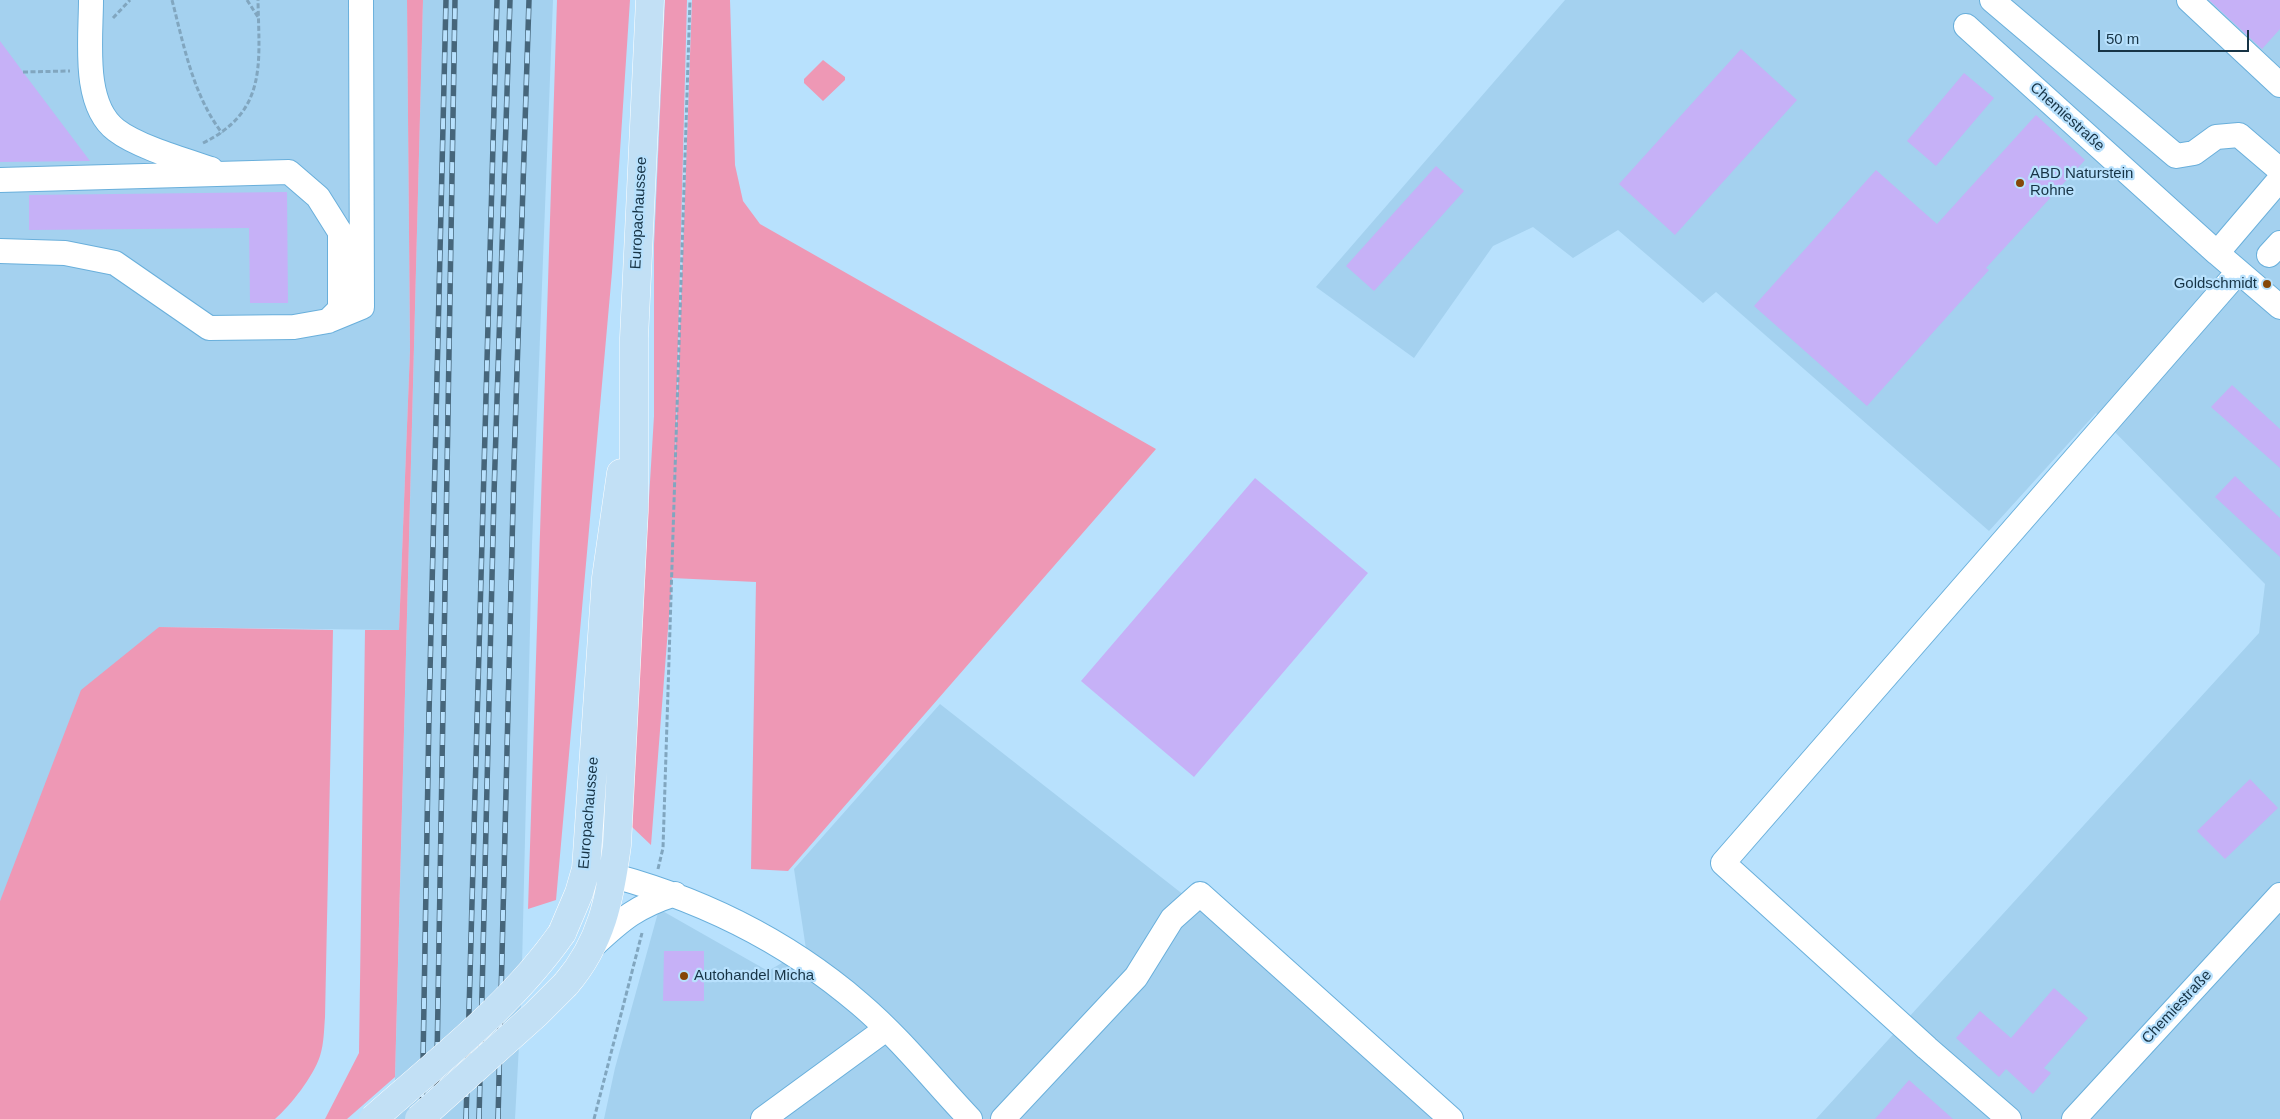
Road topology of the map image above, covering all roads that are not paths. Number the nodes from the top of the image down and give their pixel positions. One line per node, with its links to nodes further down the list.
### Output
1 (91, 0): 9 (street)
2 (361, 0): 16 (street)
3 (650, 0): 17 (main road, Europachaussee)
4 (1992, 0): 8 (street)
5 (2189, 0): 7 (street)
6 (1966, 26): 13 (street, Chemiestraße)
7 (2280, 85)
8 (2280, 170)
9 (223, 174): 11 (street); 16 (street)
10 (2280, 179): 13 (street)
11 (0, 180)
12 (0, 252): 16 (street)
13 (2217, 253): 14 (street, Chemiestraße)
14 (2238, 272): 15 (street, Chemiestraße); 30 (street)
15 (2280, 307)
16 (328, 321)
17 (633, 426): 18 (main road, Europachaussee); 19 (main road, Europachaussee)
18 (586, 869): 19 (street); 24 (main road, Europachaussee, bridge)
19 (613, 876): 20 (street); 22 (main road, Europachaussee)
20 (660, 894): 22 (street); 23 (street)
21 (2280, 895): 31 (street, Chemiestraße)
22 (594, 945): 25 (main road, Europachaussee, bridge)
23 (886, 1029): 26 (street); 27 (street)
24 (373, 1119)
25 (418, 1119)
26 (763, 1119)
27 (970, 1119)
28 (1003, 1119): 29 (street)
29 (1451, 1119)
30 (2009, 1119)
31 (2074, 1119)

